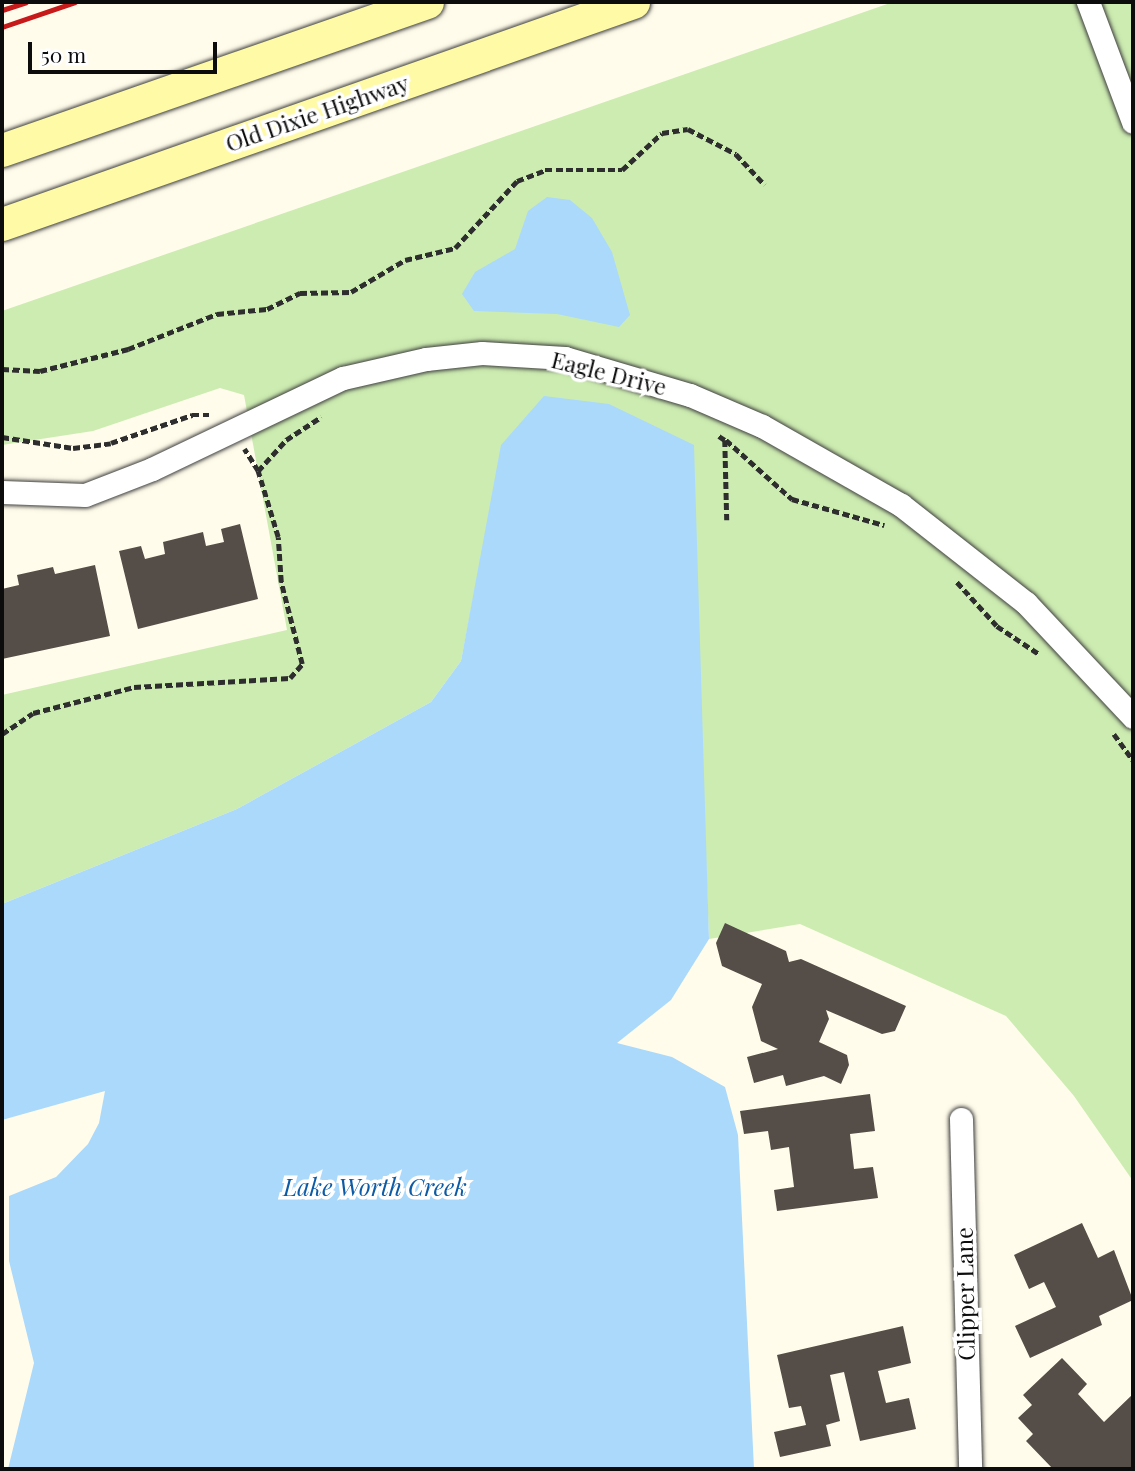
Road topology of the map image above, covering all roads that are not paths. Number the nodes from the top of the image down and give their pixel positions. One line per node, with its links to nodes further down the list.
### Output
1 (427, 2): 5 (main road)
2 (633, 2): 6 (main road, Old Dixie Highway)
3 (1088, 2): 4 (street)
4 (1133, 122)
5 (2, 150)
6 (2, 224)
7 (2, 492): 8 (street, Eagle Drive)
8 (1133, 717)
9 (961, 1119): 10 (street, Clipper Lane)
10 (970, 1469)

